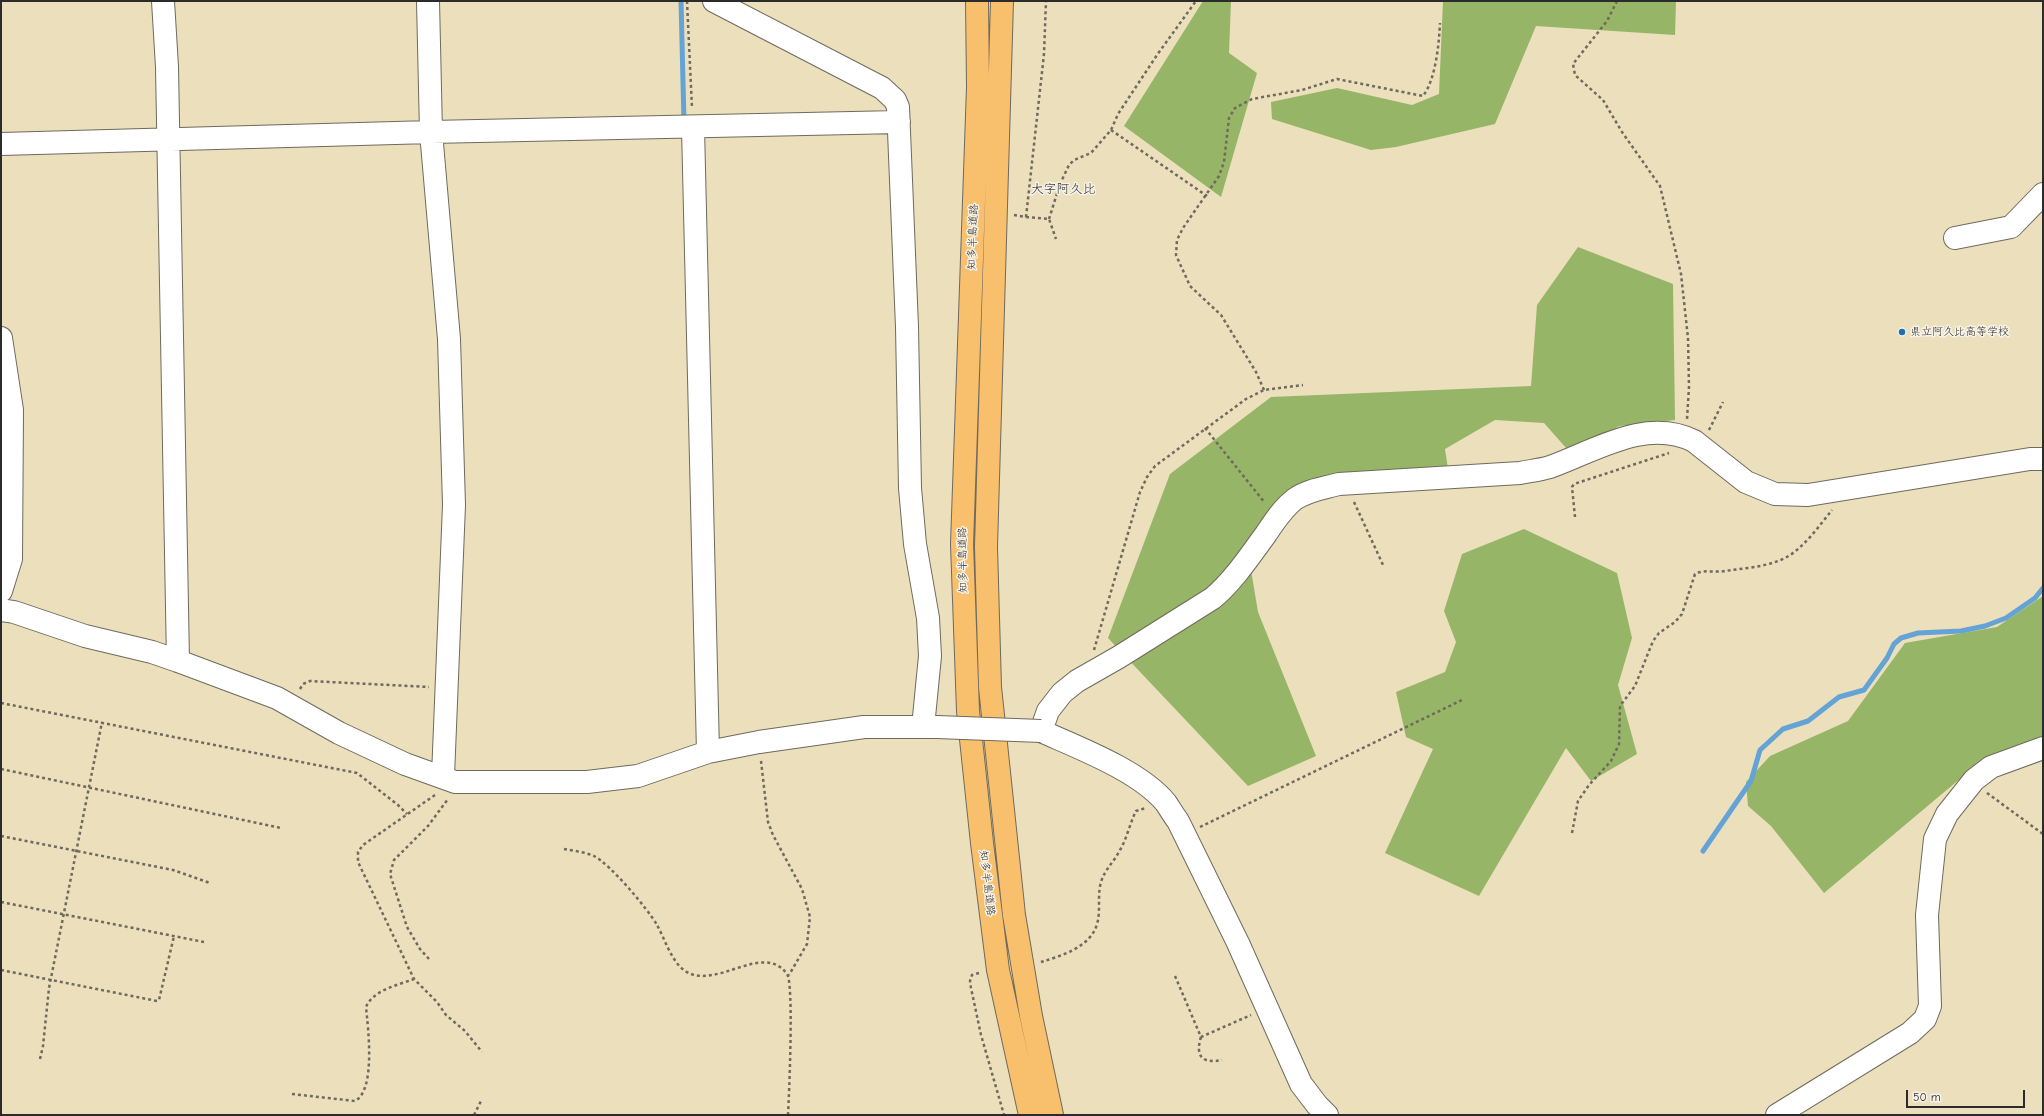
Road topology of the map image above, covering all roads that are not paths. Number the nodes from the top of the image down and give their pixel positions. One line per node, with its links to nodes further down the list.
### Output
1 (163, 1): 11 (street)
2 (428, 1): 10 (street)
3 (714, 1): 8 (street)
4 (977, 1): 25 (highway, 知多半島道路)
5 (1002, 1): 7 (highway, 知多半島道路)
6 (1012, 1): 7 (highway)
7 (1001, 72): 26 (highway, 知多半島道路)
8 (899, 122): 9 (street); 20 (street)
9 (693, 128): 10 (street); 23 (street)
10 (432, 132): 11 (street); 24 (street)
11 (167, 141): 12 (street); 19 (street)
12 (1, 144)
13 (2043, 194): 14 (street)
14 (1955, 238)
15 (1, 338): 17 (street)
16 (2043, 458): 21 (street)
17 (1, 591)
18 (1, 610): 19 (street)
19 (178, 661): 24 (street)
20 (930, 727): 21 (street, bridge); 23 (street)
21 (1041, 731): 27 (street)
22 (2043, 748): 28 (street)
23 (708, 752): 24 (street)
24 (451, 779)
25 (1030, 1115)
26 (1052, 1115)
27 (1328, 1115)
28 (1777, 1115)

